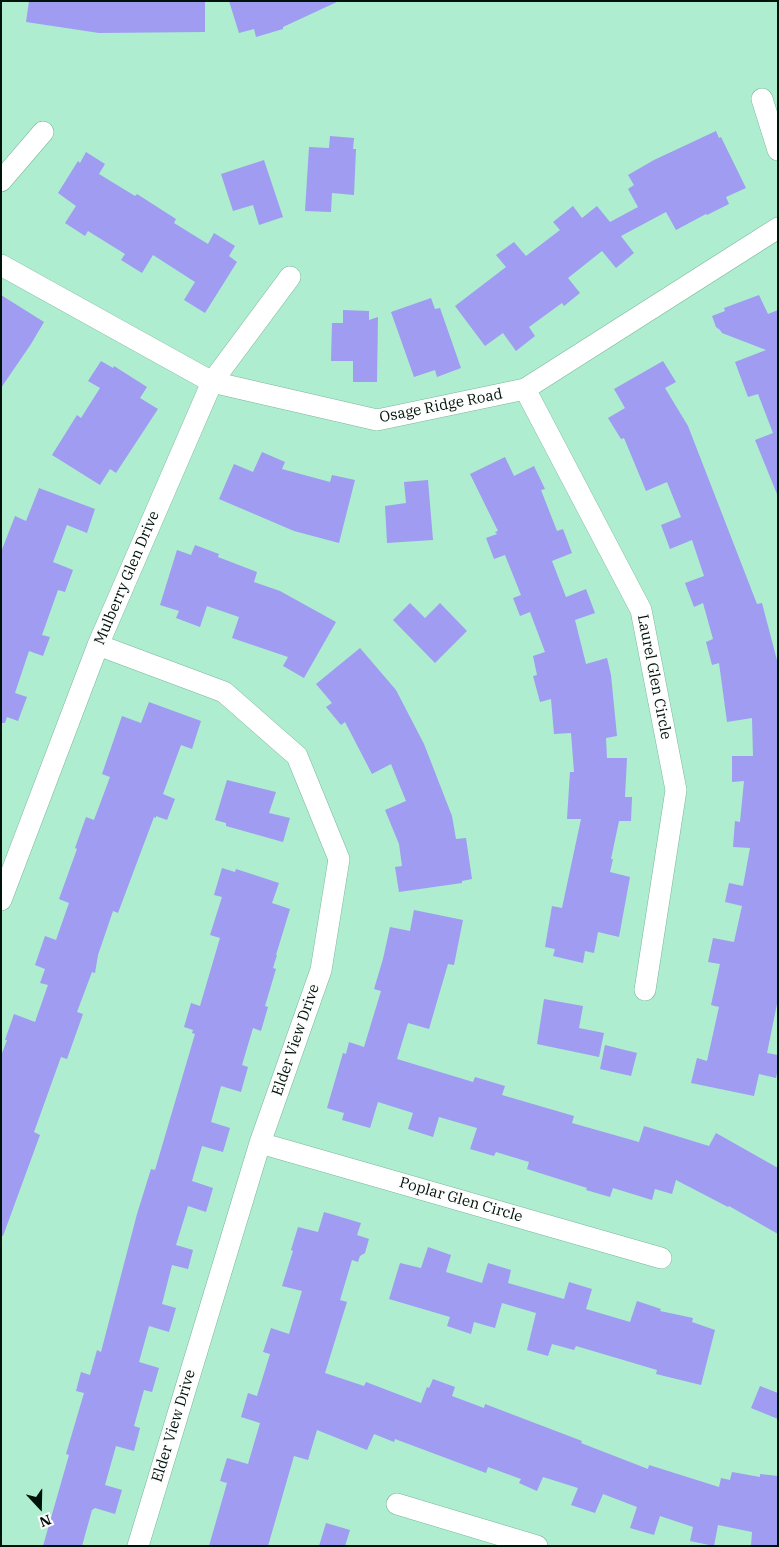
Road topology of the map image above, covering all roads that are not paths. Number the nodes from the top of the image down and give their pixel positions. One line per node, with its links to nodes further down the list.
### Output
1 (762, 99): 3 (street)
2 (43, 132): 4 (street)
3 (778, 150)
4 (1, 181)
5 (778, 228): 9 (street, Osage Ridge Road)
6 (1, 265): 8 (street, Osage Ridge Road)
7 (290, 277): 8 (street, Mulberry Glen Drive)
8 (212, 382): 9 (street, Osage Ridge Road); 10 (street, Mulberry Glen Drive)
9 (525, 389): 12 (street, Laurel Glen Circle)
10 (98, 645): 11 (street, Mulberry Glen Drive); 13 (street, Elder View Drive)
11 (1, 900)
12 (645, 990)
13 (260, 1143): 14 (street, Poplar Glen Circle); 16 (street, Elder View Drive)
14 (661, 1258)
15 (397, 1504): 17 (street)
16 (138, 1546)
17 (537, 1546)

